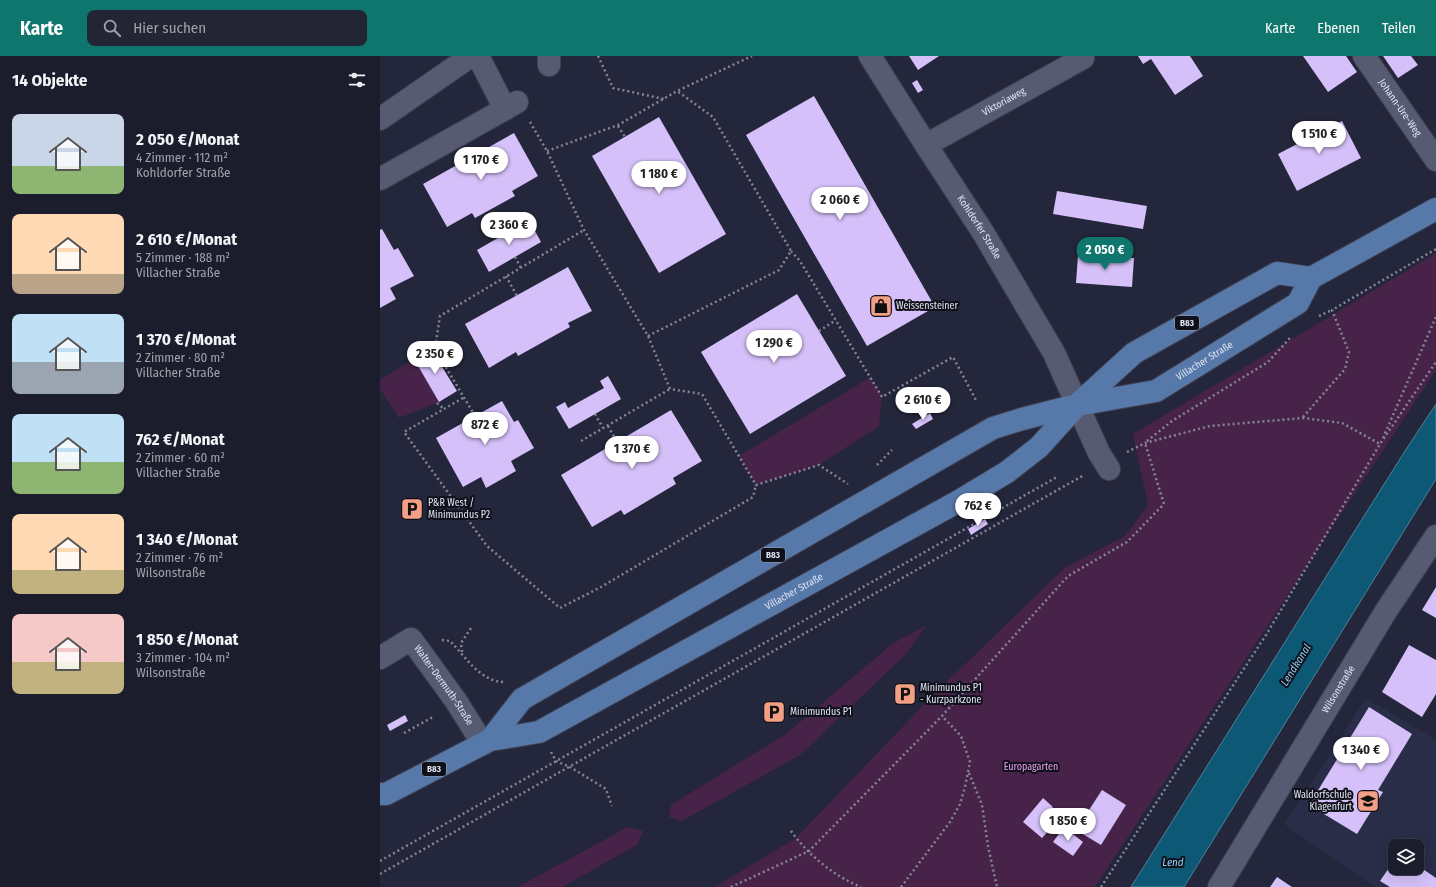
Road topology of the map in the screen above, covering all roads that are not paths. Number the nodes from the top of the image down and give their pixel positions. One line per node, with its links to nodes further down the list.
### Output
1 (471, 56): 6 (street)
2 (478, 56): 9 (street)
3 (870, 56): 7 (street, Kohldorfer Straße)
4 (1364, 56): 8 (street, Johann-Ure-Weg)
5 (1083, 58): 7 (street, Viktoriaweg)
6 (380, 119)
7 (926, 145): 12 (street, Kohldorfer Straße)
8 (1436, 160)
9 (380, 179)
10 (1436, 209): 11 (main road)
11 (1311, 278): 12 (main road, Villacher Straße / B83); 12 (main road, Villacher Straße / B83)
12 (1077, 404): 13 (street, Kohldorfer Straße); 16 (main road, Villacher Straße / B83); 16 (main road, Villacher Straße / B83)
13 (1107, 466)
14 (1436, 536): 18 (street, Wilsonstraße)
15 (380, 658): 16 (street, Walter-Dermuth-Straße)
16 (486, 742): 17 (main road, Villacher Straße / B83)
17 (382, 798)
18 (1219, 887)

